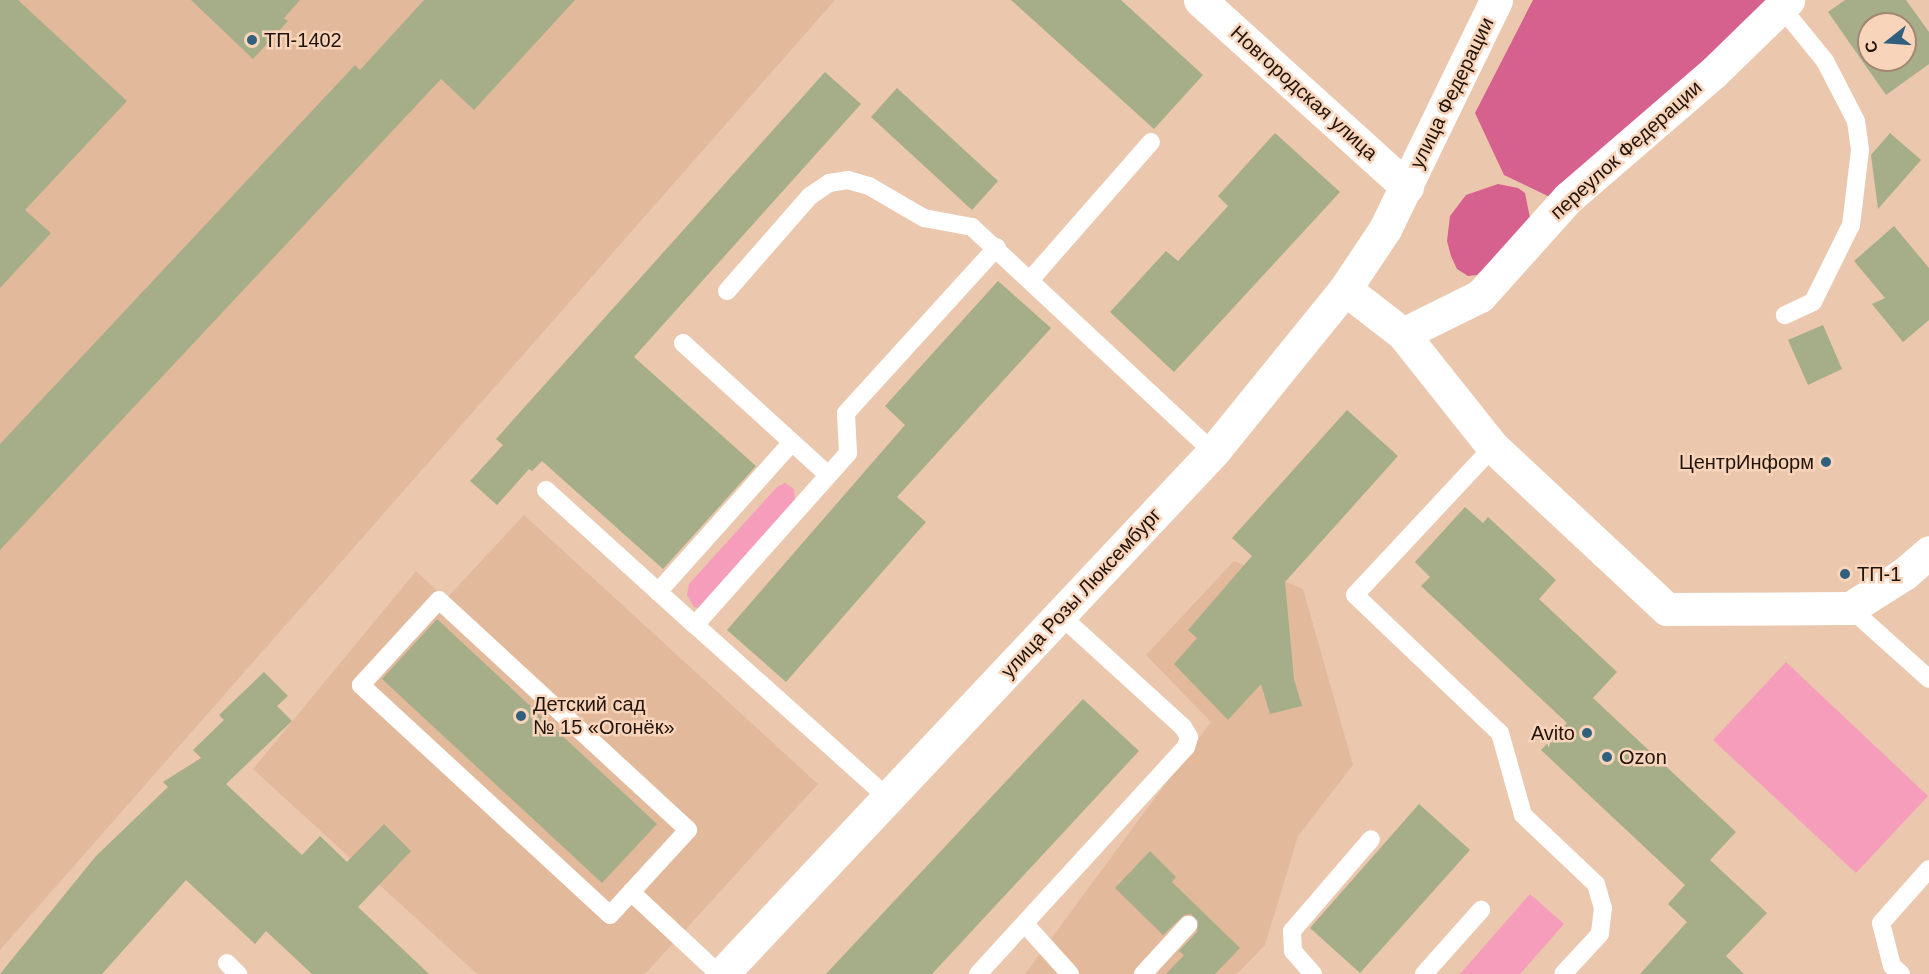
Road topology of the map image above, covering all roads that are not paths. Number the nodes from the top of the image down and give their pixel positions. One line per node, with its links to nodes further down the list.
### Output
1 (1200, 0): 5 (street, Новгородская улица)
2 (1496, 0): 5 (street, улица Федерации)
3 (1784, 4): 10 (lane); 11 (street, переулок Федерации)
4 (1151, 142): 7 (lane)
5 (1407, 187): 8 (street, улица Розы Люксембург)
6 (997, 247): 7 (lane); 9 (lane); 16 (lane)
7 (1032, 279): 15 (lane)
8 (1345, 289): 11 (street); 15 (street, улица Розы Люксембург)
9 (727, 291)
10 (1785, 315)
11 (1403, 334): 14 (street)
12 (683, 343): 13 (lane)
13 (792, 442): 16 (lane); 19 (lane)
14 (1493, 447): 20 (street); 37 (lane)
15 (1213, 452): 21 (street, улица Розы Люксембург)
16 (828, 474): 22 (lane)
17 (546, 490): 19 (lane)
18 (1929, 552): 20 (street)
19 (658, 592): 22 (lane)
20 (1850, 608): 23 (lane)
21 (1060, 615): 24 (street, улица Розы Люксембург); 29 (lane)
22 (694, 626): 24 (lane)
23 (1929, 679)
24 (888, 798): 31 (street, улица Розы Люксембург)
25 (1371, 839): 35 (lane)
26 (1929, 869): 38 (lane)
27 (631, 892): 27 (lane); 31 (lane)
28 (1481, 910): 36 (lane)
29 (1025, 924): 32 (lane); 33 (lane)
30 (1188, 925): 34 (lane)
31 (721, 974)
32 (978, 974)
33 (1070, 974)
34 (1143, 974)
35 (1313, 974)
36 (1424, 974)
37 (1563, 974)
38 (1901, 974)

